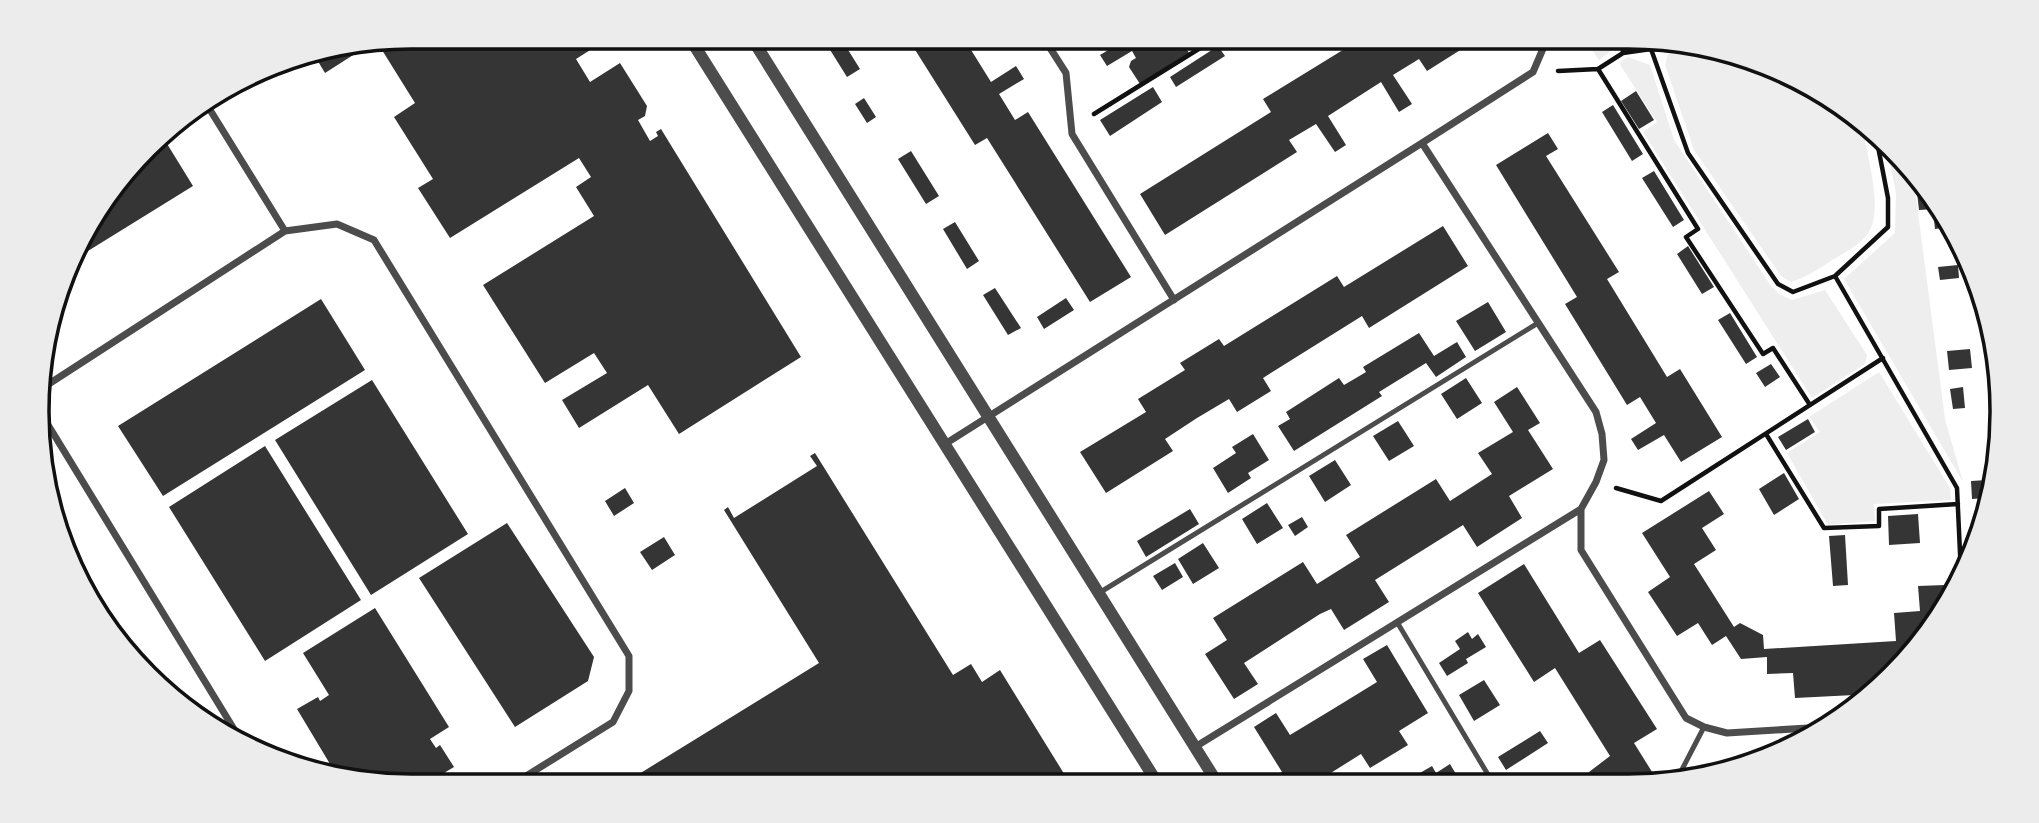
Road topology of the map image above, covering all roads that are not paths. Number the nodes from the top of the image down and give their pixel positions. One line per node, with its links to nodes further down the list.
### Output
1 (698, 49): 13 (street)
2 (759, 49): 11 (street)
3 (1051, 49): 8 (street)
4 (1543, 49): 6 (street)
5 (210, 110): 7 (street)
6 (1422, 143): 8 (street); 9 (street)
7 (285, 231): 10 (street); 22 (street)
8 (1174, 300): 11 (street)
9 (1538, 323): 14 (street); 15 (lane)
10 (50, 383)
11 (989, 417): 13 (street); 15 (street)
12 (50, 428): 17 (street)
13 (945, 444): 23 (street)
14 (1581, 509): 16 (street); 18 (street)
15 (1099, 593): 20 (street)
16 (1397, 622): 20 (street); 25 (lane)
17 (232, 726)
18 (1704, 727): 19 (street); 21 (lane)
19 (1803, 728)
20 (1195, 747): 24 (street)
21 (1682, 770)
22 (529, 774)
23 (1151, 774)
24 (1212, 774)
25 (1488, 774)

